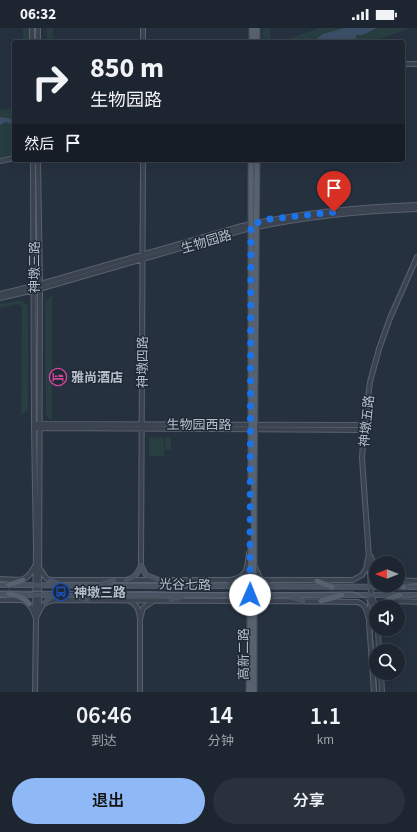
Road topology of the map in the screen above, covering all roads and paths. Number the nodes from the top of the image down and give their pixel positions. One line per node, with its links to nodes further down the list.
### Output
1 (32, 28): 6 (street)
2 (38, 28): 7 (street)
3 (143, 28): 8 (street)
4 (252, 28): 9 (main road)
5 (257, 28): 10 (main road)
6 (32, 40)
7 (38, 40)
8 (143, 40)
9 (252, 40)
10 (257, 40)
11 (405, 64): 12 (street)
12 (417, 64)
13 (12, 158): 14 (street)
14 (0, 161)
15 (33, 162): 26 (street, 神墩三路)
16 (38, 162): 25 (street, 神墩三路)
17 (143, 162): 23 (street, 神墩四路)
18 (251, 162): 22 (main road, 高新二路)
19 (257, 162): 22 (main road, 高新二路)
20 (417, 205): 22 (street, 生物园路)
21 (417, 209): 22 (street, 生物园路)
22 (253, 225): 23 (street, 生物园路); 31 (main road, 高新二路)
23 (143, 257): 25 (street, 生物园路); 30 (street, 神墩四路)
24 (417, 257): 32 (street, 神墩五路)
25 (39, 287): 26 (street, 生物园路); 29 (street, 神墩三路)
26 (34, 288): 27 (street, 生物园路); 28 (street, 生物园路); 29 (street, 神墩三路)
27 (0, 294)
28 (0, 298)
29 (36, 426): 30 (street, 生物园西路); 39 (street, 神墩三路)
30 (142, 426): 31 (street, 生物园西路); 38 (street, 神墩四路)
31 (253, 426): 32 (street, 生物园西路); 33 (main road, 高新二路); 37 (main road, 高新二路)
32 (364, 428): 34 (street, 神墩五路)
33 (251, 540): 41 (street); 60 (main road, 高新二路)
34 (369, 549): 35 (street, 神墩五路); 36 (street); 40 (street)
35 (369, 556)
36 (371, 556)
37 (254, 558): 49 (street); 60 (main road, 高新二路)
38 (141, 565): 46 (main road); 47 (main road)
39 (37, 566): 43 (street); 44 (street); 55 (street, 神墩三路)
40 (362, 575): 52 (street); 63 (street)
41 (243, 576): 48 (street); 59 (main road)
42 (0, 579): 43 (street)
43 (23, 580): 54 (main road)
44 (50, 580): 45 (street); 56 (main road)
45 (114, 580): 46 (street); 57 (main road)
46 (126, 580): 47 (street)
47 (159, 580): 48 (street)
48 (198, 580): 58 (main road)
49 (264, 580): 52 (street); 61 (main road)
50 (405, 580): 51 (street)
51 (417, 580)
52 (317, 581): 62 (main road)
53 (0, 585): 54 (main road, 光谷七路)
54 (9, 585): 55 (main road, 光谷七路)
55 (37, 585): 56 (main road, 光谷七路); 69 (street, 神墩三路)
56 (66, 586): 57 (main road, 光谷七路)
57 (96, 586): 58 (main road, 光谷七路)
58 (216, 586): 59 (main road, 光谷七路)
59 (225, 586): 60 (main road, 光谷七路)
60 (252, 587): 61 (main road, 光谷七路); 72 (main road, 高新二路)
61 (272, 587): 62 (main road, 光谷七路)
62 (332, 587): 63 (main road, 光谷七路)
63 (345, 587): 64 (main road, 光谷七路)
64 (369, 587)
65 (405, 587): 66 (main road, 光谷七路)
66 (417, 587)
67 (0, 594): 68 (main road, 光谷七路)
68 (9, 594): 69 (main road, 光谷七路); 96 (main road)
69 (37, 595): 79 (main road, 光谷七路); 99 (street, 神墩三路)
70 (187, 595): 71 (main road, 光谷七路); 80 (main road, 光谷七路); 85 (main road)
71 (225, 595): 72 (main road, 光谷七路); 91 (main road)
72 (252, 595): 73 (main road, 光谷七路); 98 (main road, 高新二路)
73 (277, 595): 74 (main road, 光谷七路); 95 (main road)
74 (288, 595): 75 (main road, 光谷七路); 89 (main road)
75 (344, 595): 76 (main road, 光谷七路); 90 (main road); 97 (street)
76 (371, 595): 77 (main road, 光谷七路); 86 (street, 神墩五路); 87 (street, 神墩五路)
77 (400, 595): 78 (main road, 光谷七路); 88 (main road)
78 (417, 595)
79 (56, 596): 80 (main road, 光谷七路); 94 (main road)
80 (73, 596): 82 (main road)
81 (0, 600): 96 (street)
82 (88, 600): 83 (street); 94 (street)
83 (130, 600): 84 (street); 100 (street)
84 (154, 600): 85 (street); 100 (street)
85 (171, 600): 91 (street)
86 (371, 600)
87 (373, 600)
88 (388, 600)
89 (303, 601): 90 (street); 95 (street)
90 (321, 601): 97 (street)
91 (242, 602): 98 (street)
92 (405, 602): 93 (street)
93 (417, 602)
94 (45, 603): 99 (street)
95 (261, 603): 98 (street)
96 (29, 604): 99 (street)
97 (363, 604): 101 (street)
98 (252, 614): 106 (main road, 高新二路); 107 (main road, 高新二路)
99 (36, 615): 104 (street, 神墩三路)
100 (140, 619): 105 (street)
101 (369, 623)
102 (370, 636): 108 (street, 神墩五路)
103 (381, 680): 109 (street)
104 (35, 692)
105 (140, 692)
106 (249, 692)
107 (254, 692)
108 (374, 692)
109 (382, 692)

